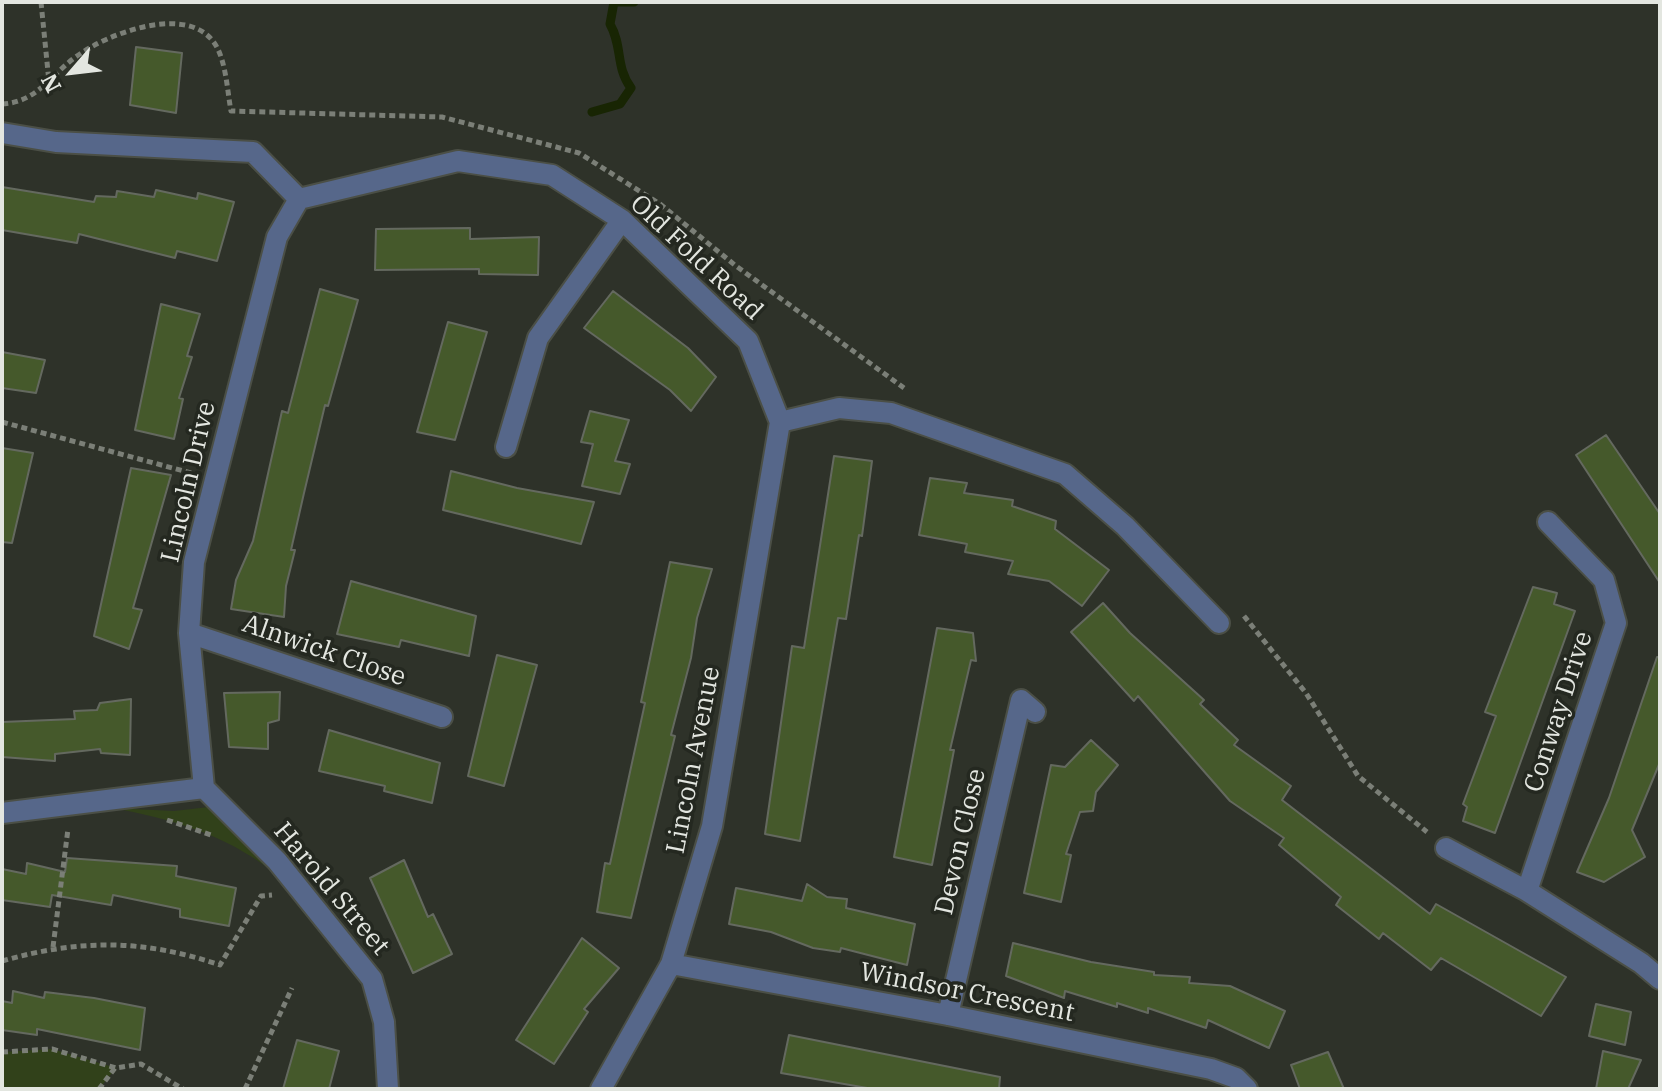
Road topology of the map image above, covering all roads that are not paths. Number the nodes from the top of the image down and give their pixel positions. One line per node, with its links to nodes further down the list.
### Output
1 (2, 133): 2 (street)
2 (299, 199): 3 (street, Old Fold Road); 8 (street, Lincoln Drive)
3 (622, 220): 4 (street, Old Fold Road); 5 (street)
4 (780, 422): 7 (street); 15 (street, Lincoln Avenue)
5 (506, 447)
6 (1548, 522): 14 (street, Conway Drive)
7 (1219, 623)
8 (189, 633): 10 (street, Alnwick Close); 11 (street, Lincoln Drive)
9 (1035, 712): 17 (street, Devon Close)
10 (442, 717)
11 (204, 788): 12 (street); 18 (street, Harold Street)
12 (2, 813)
13 (1446, 848): 14 (street)
14 (1527, 891): 16 (street)
15 (671, 964): 17 (street, Windsor Crescent); 19 (street, Lincoln Avenue)
16 (1660, 979)
17 (948, 1015): 20 (street, Windsor Crescent)
18 (388, 1089)
19 (601, 1089)
20 (1247, 1089)

